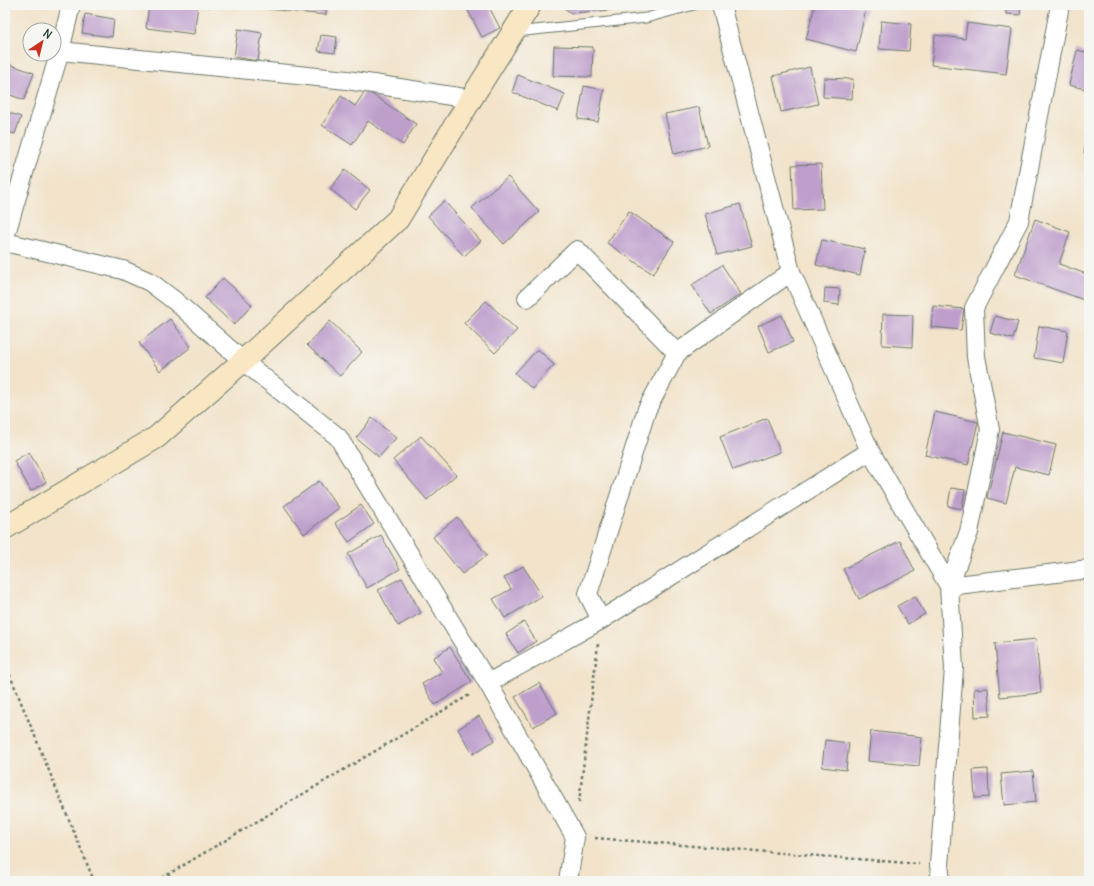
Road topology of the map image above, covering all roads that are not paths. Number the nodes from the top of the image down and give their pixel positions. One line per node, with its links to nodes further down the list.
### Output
1 (71, 5): 7 (street)
2 (694, 5): 6 (lane)
3 (722, 5): 13 (street)
4 (1060, 5): 20 (street)
5 (524, 7): 6 (street)
6 (513, 32): 10 (street)
7 (62, 43)
8 (62, 51): 10 (street)
9 (57, 62): 11 (street)
10 (471, 99): 16 (street)
11 (5, 237)
12 (5, 242): 16 (street)
13 (792, 272): 15 (street); 17 (street)
14 (526, 298): 15 (street)
15 (677, 353): 21 (street)
16 (243, 361): 18 (street); 22 (street)
17 (870, 451): 20 (street); 21 (street)
18 (5, 528)
19 (1089, 569): 20 (street)
20 (949, 586): 23 (street)
21 (601, 620): 22 (street)
22 (488, 683): 24 (street)
23 (940, 873)
24 (568, 881)

